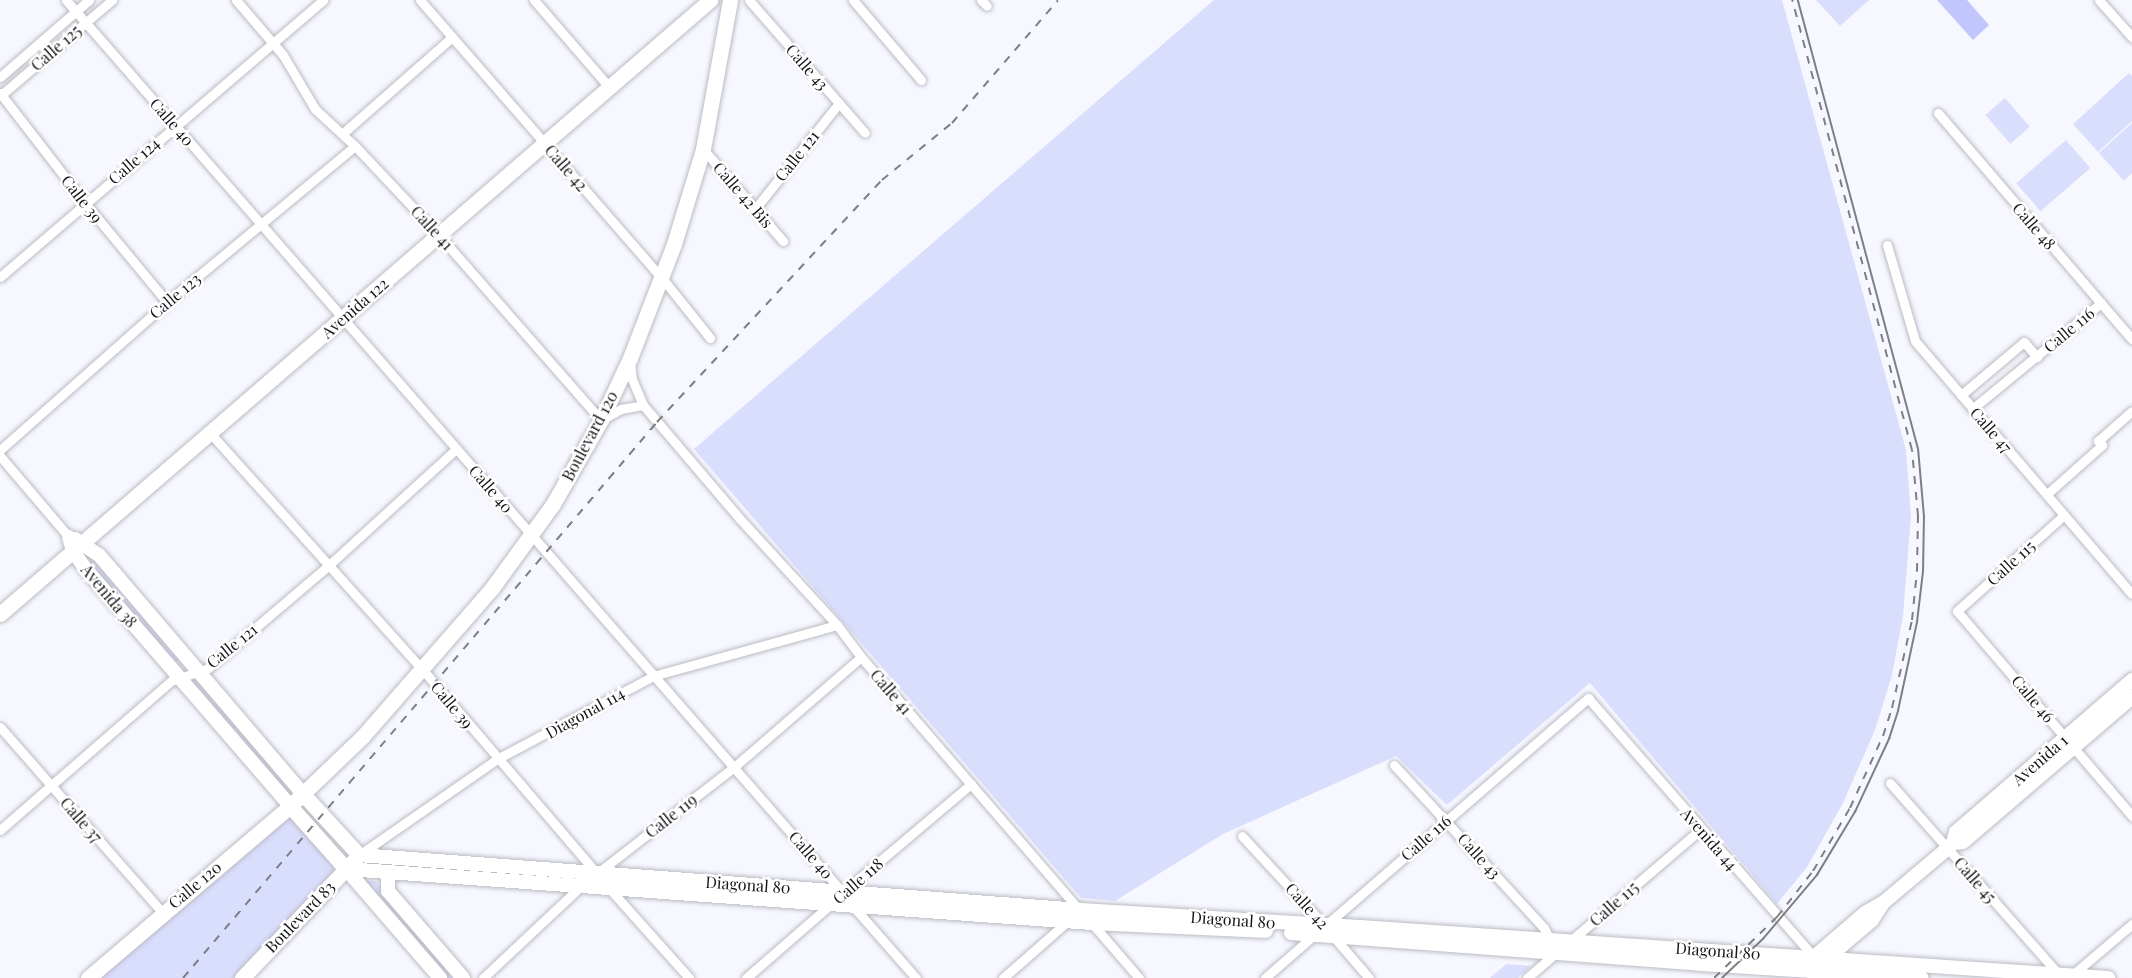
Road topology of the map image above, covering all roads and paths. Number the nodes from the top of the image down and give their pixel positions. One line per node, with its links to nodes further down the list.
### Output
1 (66, 0): 13 (street, Calle 40)
2 (89, 0): 13 (street, Calle 125)
3 (112, 0): 14 (street, Calle 125)
4 (236, 0): 17 (street, Calle 41)
5 (323, 0): 17 (street, Calle 124)
6 (420, 0): 15 (street, Calle 42)
7 (534, 0): 20 (street)
8 (710, 0): 20 (main road, Avenida 122)
9 (730, 0): 29 (main road, Boulevard 120)
10 (749, 0): 22 (street, Calle 43)
11 (853, 0): 19 (street)
12 (2099, 0): 16 (street)
13 (76, 11): 14 (street, Calle 40); 18 (street, Calle 125)
14 (85, 23): 21 (street, Calle 125); 24 (street, Calle 40)
15 (452, 38): 26 (street); 27 (street, Calle 42)
16 (2132, 38)
17 (273, 43): 24 (street, Calle 124); 26 (street, Calle 41)
18 (0, 76)
19 (921, 80)
20 (609, 87): 27 (main road, Avenida 122)
21 (1, 94): 30 (street, Calle 39)
22 (839, 103): 25 (street, Calle 43); 31 (street, Calle 121)
23 (1938, 113): 39 (street, Calle 48)
24 (175, 126): 30 (street, Calle 124); 32 (street, Calle 40)
25 (865, 133)
26 (342, 134): 28 (street, Calle 41)
27 (544, 144): 33 (main road, Avenida 122); 37 (street, Calle 42)
28 (355, 146): 32 (street, Calle 123); 33 (street, Calle 41)
29 (703, 149): 31 (street, Calle 42 Bis); 37 (main road, Boulevard 120)
30 (85, 203): 36 (street, Calle 124); 38 (street, Calle 39)
31 (755, 209): 34 (street, Calle 42 Bis)
32 (261, 224): 38 (street, Calle 123); 40 (street, Calle 40)
33 (438, 234): 40 (main road, Avenida 122); 49 (street, Calle 41)
34 (783, 241)
35 (1887, 245): 45 (street, Calle 47)
36 (0, 277)
37 (662, 278): 41 (street, Calle 42); 44 (main road, Boulevard 120)
38 (167, 302): 52 (street, Calle 123)
39 (2101, 303): 42 (street, Calle 48); 43 (street, Calle 116)
40 (342, 319): 50 (main road, Avenida 122); 51 (street, Calle 40)
41 (710, 338)
42 (2132, 339)
43 (2037, 357): 45 (street, Calle 116); 47 (street, Calle 116)
44 (630, 358): 46 (street, Calle 41); 49 (main road, Boulevard 120)
45 (1961, 395): 47 (street, Calle 47)
46 (643, 405): 49 (street); 62 (street, Calle 41)
47 (1972, 409): 54 (street, Calle 47)
48 (2132, 411): 54 (street)
49 (601, 420): 56 (main road, Boulevard 120)
50 (211, 434): 57 (main road, Avenida 122); 58 (street, Calle 39)
51 (456, 449): 56 (street, Calle 40); 58 (street, Calle 121)
52 (0, 450)
53 (0, 456): 57 (street)
54 (2047, 494): 55 (street, Calle 47)
55 (2064, 515): 59 (street, Calle 47); 60 (street, Calle 115)
56 (531, 535): 64 (main road, Boulevard 120); 67 (street, Calle 40)
57 (75, 543): 61 (main road, Avenida 122); 65 (main road, Avenida 38); 66 (main road, Avenida 38)
58 (329, 565): 64 (street, Calle 39); 65 (street, Calle 121)
59 (2132, 594)
60 (1957, 611): 72 (street, Calle 46)
61 (0, 614)
62 (837, 625): 63 (street, Calle 41); 67 (street, Diagonal 114)
63 (861, 657): 75 (street, Calle 119); 77 (street, Calle 41)
64 (423, 670): 73 (street, Calle 39); 79 (main road, Boulevard 120)
65 (198, 672): 66 (street, Calle 121); 79 (main road, Avenida 38)
66 (177, 676): 78 (street); 80 (main road, Avenida 38)
67 (653, 676): 73 (street, Diagonal 114); 75 (street, Calle 40)
68 (2132, 680): 72 (main road, Avenida 1)
69 (2132, 697): 72 (main road, Avenida 1)
70 (1588, 698): 82 (street, Calle 116); 84 (street, Avenida 44)
71 (0, 727): 78 (street, Calle 37)
72 (2070, 742): 81 (street, Calle 46); 86 (main road, Avenida 1)
73 (497, 759): 87 (street, Diagonal 114); 90 (street, Calle 39)
74 (1394, 765): 82 (street, Calle 43)
75 (733, 768): 90 (street, Calle 119); 93 (street, Calle 40)
76 (1890, 783): 86 (street, Calle 45)
77 (970, 784): 93 (street, Calle 118); 96 (street, Calle 41)
78 (51, 785): 83 (street); 97 (street, Calle 37)
79 (303, 794): 80 (main road, Calle 120); 87 (main road, Avenida 38)
80 (290, 806): 88 (main road, Avenida 38); 97 (main road, Calle 120)
81 (2132, 816)
82 (1447, 820): 101 (street, Calle 116); 102 (street, Calle 43)
83 (0, 830)
84 (1700, 830): 103 (street, Calle 115); 106 (street, Avenida 44)
85 (1242, 836): 101 (street, Calle 42)
86 (1951, 845): 106 (main road, Avenida 1); 107 (street, Calle 45)
87 (359, 855): 88 (main road, Boulevard 83); 90 (main road, Diagonal 80)
88 (346, 869): 89 (main road, Diagonal 80); 109 (main road, Boulevard 83); 110 (main road, Avenida 38)
89 (395, 873): 91 (main road, Diagonal 80); 111 (main road)
90 (597, 874): 91 (street, Calle 119); 92 (street, Calle 39); 93 (main road, Diagonal 80)
91 (582, 885): 92 (main road, Diagonal 80); 112 (street, Calle 119)
92 (609, 888): 94 (main road, Diagonal 80); 113 (street, Calle 39)
93 (843, 892): 94 (street, Calle 118); 95 (street, Calle 40); 96 (main road, Diagonal 80)
94 (832, 903): 95 (main road, Diagonal 80); 114 (street, Calle 118)
95 (852, 904): 98 (main road, Diagonal 80); 115 (street, Calle 40)
96 (1080, 910): 98 (street); 99 (street, Calle 41); 101 (main road, Diagonal 80)
97 (162, 912): 108 (main road, Calle 120)
98 (1069, 921): 99 (main road, Diagonal 80); 116 (street)
99 (1092, 922): 101 (main road, Diagonal 80); 117 (street, Calle 41)
100 (2132, 924): 107 (street)
101 (1324, 932): 102 (main road, Diagonal 80); 104 (main road, Diagonal 80); 118 (street, Calle 116); 119 (street, Calle 42)
102 (1550, 939): 103 (main road, Diagonal 80); 104 (street, Calle 43)
103 (1570, 941): 104 (street, Calle 115); 106 (main road, Diagonal 80)
104 (1556, 954): 105 (main road, Diagonal 80); 120 (street, Calle 115)
105 (1758, 968): 106 (main road, Diagonal 80); 121 (main road)
106 (1822, 968): 107 (main road, Diagonal 80); 122 (main road, Diagonal 80)
107 (2065, 976): 123 (main road, Diagonal 80)
108 (88, 978)
109 (242, 978)
110 (440, 978)
111 (463, 978)
112 (483, 978)
113 (689, 978)
114 (746, 978)
115 (916, 978)
116 (1003, 978)
117 (1139, 978)
118 (1265, 978)
119 (1369, 978)
120 (1527, 978)
121 (1771, 978)
122 (1922, 978)
123 (2108, 978)

